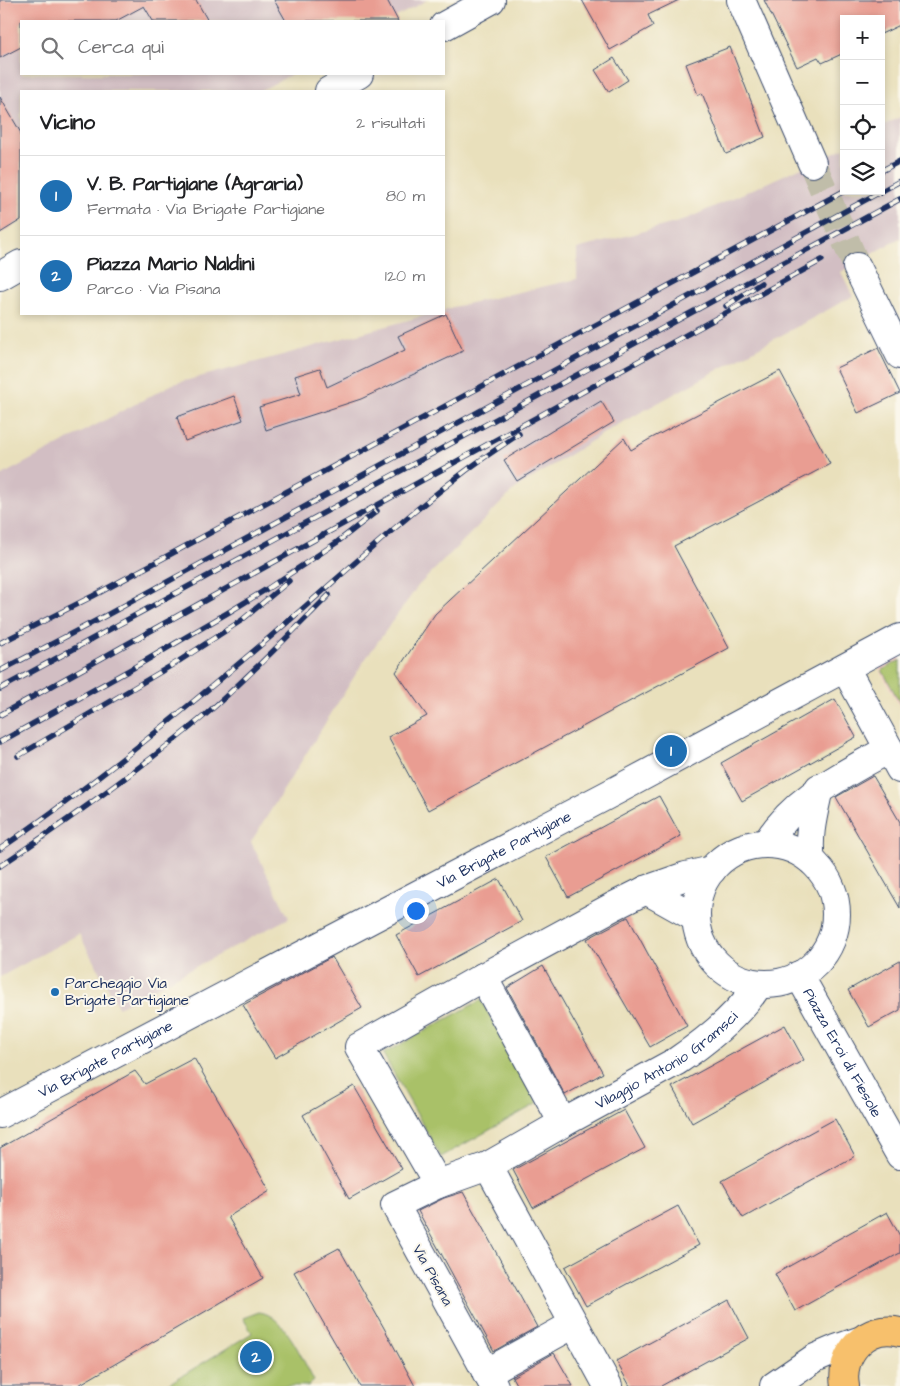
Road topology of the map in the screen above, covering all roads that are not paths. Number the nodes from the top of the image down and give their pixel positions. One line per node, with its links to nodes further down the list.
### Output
1 (490, 0): 3 (street)
2 (731, 5): 6 (street)
3 (445, 25)
4 (357, 75): 5 (street)
5 (331, 90)
6 (812, 163)
7 (20, 265): 9 (street)
8 (857, 267): 10 (street)
9 (0, 276)
10 (900, 355)
11 (900, 638): 12 (street, Via Brigate Partigiane)
12 (845, 668): 13 (street); 23 (street, Via Brigate Partigiane)
13 (894, 759): 14 (street)
14 (819, 788): 15 (street); 16 (street)
15 (766, 844): 16 (street, Piazza Eroi di Fiesole); 17 (street, Piazza Eroi di Fiesole)
16 (811, 860): 20 (street, Piazza Eroi di Fiesole)
17 (712, 870): 18 (street); 19 (street, Piazza Eroi di Fiesole)
18 (646, 890): 19 (street); 21 (street)
19 (696, 918): 22 (street, Piazza Eroi di Fiesole)
20 (799, 976): 22 (street, Piazza Eroi di Fiesole); 25 (street, Piazza Eroi di Fiesole)
21 (483, 977): 24 (street); 27 (street)
22 (759, 984): 24 (street, Vilaggio Antonio Gramsci)
23 (0, 1114)
24 (563, 1123): 26 (street, Vilaggio Antonio Gramsci)
25 (900, 1155)
26 (488, 1166): 27 (street, Vilaggio Antonio Gramsci); 28 (street)
27 (438, 1184): 31 (street, Via Pisana)
28 (574, 1324): 31 (street); 32 (street)
29 (898, 1330): 30 (main road)
30 (859, 1342): 33 (street); 34 (main road)
31 (490, 1380)
32 (608, 1386)
33 (774, 1386)
34 (846, 1386)

